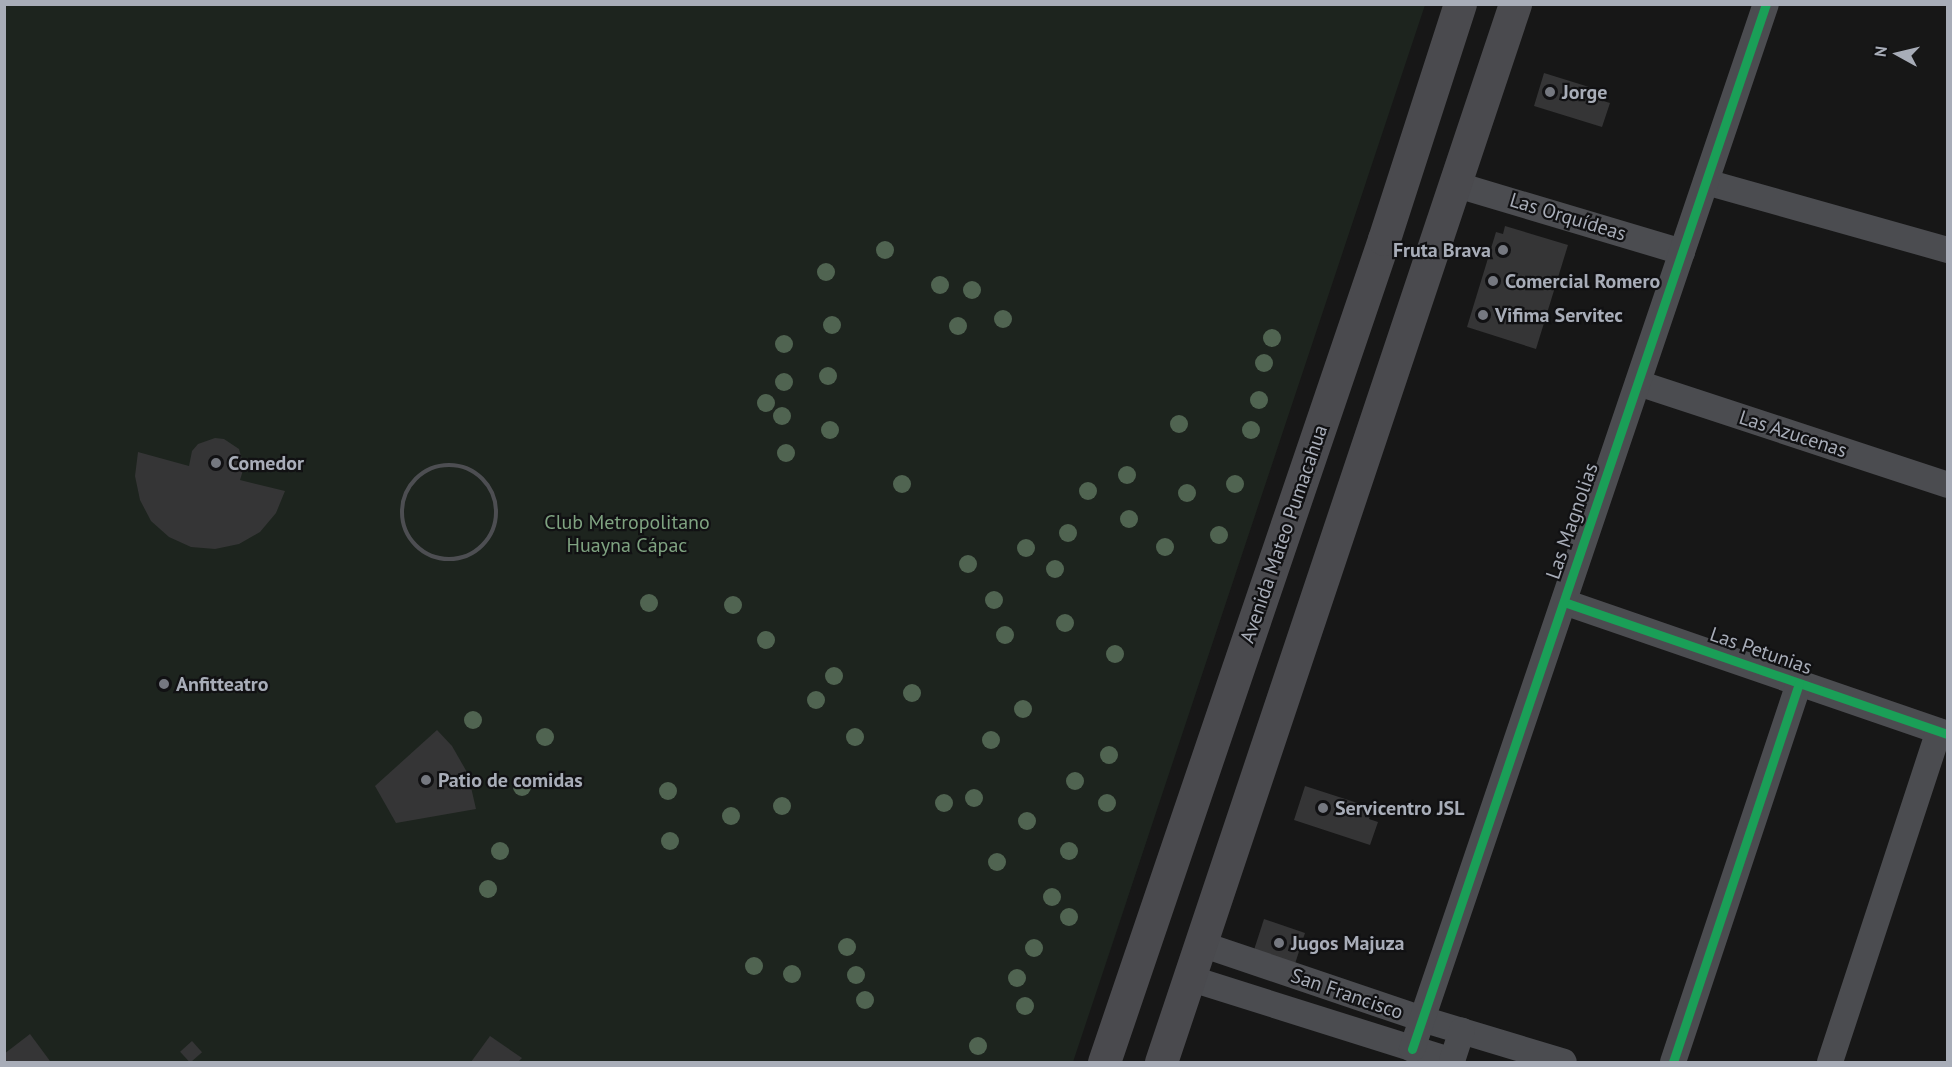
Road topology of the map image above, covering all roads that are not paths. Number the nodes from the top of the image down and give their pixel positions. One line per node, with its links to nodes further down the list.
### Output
1 (1460, 4): 19 (main road, Avenida Mateo Pumacahua)
2 (1515, 4): 5 (main road)
3 (1766, 4): 4 (street, Las Magnolias)
4 (1706, 182): 6 (street); 7 (street, Las Magnolias)
5 (1454, 184): 7 (street, Las Orquídeas); 13 (main road)
6 (1947, 250)
7 (1682, 252): 8 (street, Las Magnolias)
8 (1638, 383): 9 (street, Las Azucenas); 10 (street, Las Magnolias)
9 (1947, 485)
10 (1564, 602): 11 (street, Las Petunias); 15 (street, Las Magnolias)
11 (1799, 683): 12 (street, Las Petunias); 22 (street)
12 (1943, 732): 23 (street)
13 (1201, 944): 14 (main road); 15 (street, San Francisco)
14 (1189, 978): 17 (street, San Francisco); 20 (main road)
15 (1422, 1019): 16 (street, San Francisco); 17 (street, Las Magnolias)
16 (1462, 1032): 18 (street); 21 (street, San Francisco)
17 (1412, 1049): 18 (street, San Francisco)
18 (1452, 1061)
19 (1104, 1062)
20 (1161, 1062)
21 (1564, 1062)
22 (1672, 1062)
23 (1830, 1062)

